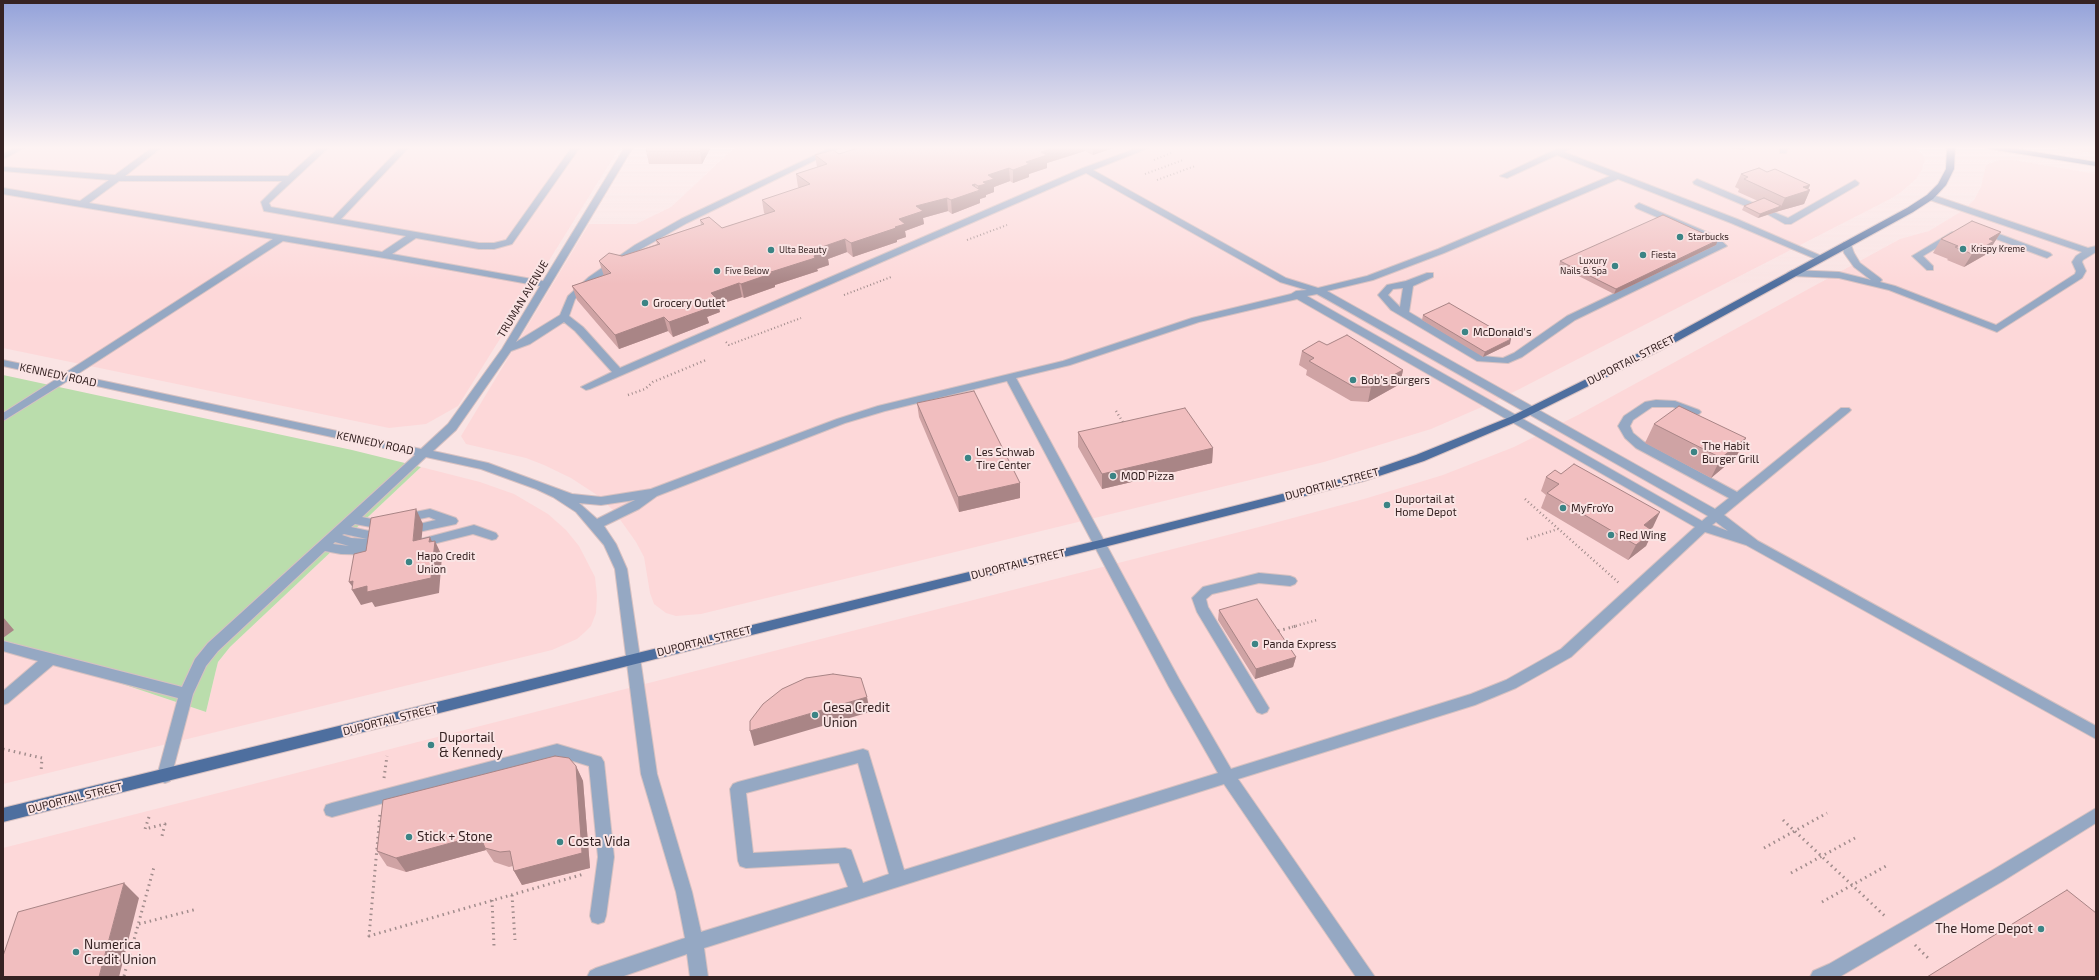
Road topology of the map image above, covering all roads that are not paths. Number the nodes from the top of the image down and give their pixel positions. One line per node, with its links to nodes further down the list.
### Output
1 (14, 193): 16 (street)
2 (97, 193): 16 (street)
3 (275, 193): 20 (street)
4 (362, 193): 20 (street)
5 (544, 193): 23 (street)
6 (602, 193): 34 (street, TRUMAN AVENUE)
7 (743, 193): 40 (street)
8 (1034, 193): 43 (street)
9 (1127, 193): 33 (street)
10 (1578, 193): 37 (street)
11 (1661, 193): 29 (street)
12 (1722, 193): 18 (street)
13 (1838, 193): 19 (street)
14 (1933, 193): 15 (main road, DUPORTAIL STREET)
15 (1930, 197): 25 (main road, DUPORTAIL STREET); 26 (street)
16 (82, 204): 24 (street)
17 (1639, 206): 39 (street)
18 (1753, 206)
19 (1770, 214)
20 (334, 222): 23 (street)
21 (1961, 229): 30 (street)
22 (1976, 229): 28 (street)
23 (414, 236): 27 (street)
24 (281, 238): 27 (street); 44 (street)
25 (1847, 244): 29 (main road, DUPORTAIL STREET); 36 (street)
26 (2092, 250): 36 (street)
27 (384, 255): 34 (street)
28 (2047, 255)
29 (1821, 258): 31 (main road, DUPORTAIL STREET)
30 (1930, 268)
31 (1792, 273): 36 (street); 47 (main road, DUPORTAIL STREET)
32 (1430, 275): 35 (street)
33 (1283, 280): 37 (street); 38 (street)
34 (546, 284): 41 (street, TRUMAN AVENUE)
35 (1408, 284): 39 (street); 39 (street)
36 (1892, 288)
37 (1319, 291): 38 (street); 47 (street)
38 (1298, 297): 45 (street); 51 (street)
39 (1404, 312)
40 (564, 317): 41 (street); 43 (street)
41 (507, 349): 52 (street, TRUMAN AVENUE)
42 (3, 363): 44 (street, KENNEDY ROAD)
43 (619, 373): 46 (street)
44 (67, 377): 50 (street); 52 (street, KENNEDY ROAD)
45 (1010, 377): 54 (street); 64 (street)
46 (586, 387)
47 (1530, 410): 51 (main road, DUPORTAIL STREET); 56 (street)
48 (1845, 410): 55 (street)
49 (1695, 412): 55 (street)
50 (3, 418)
51 (1514, 419): 60 (street); 64 (main road, DUPORTAIL STREET)
52 (423, 453): 53 (street, KENNEDY ROAD); 57 (street, TRUMAN AVENUE)
53 (557, 494): 54 (street); 59 (street, KENNEDY ROAD)
54 (654, 494): 59 (street)
55 (1739, 498): 56 (street)
56 (1716, 515): 60 (street); 65 (street)
57 (352, 519): 58 (street); 63 (street, TRUMAN AVENUE)
58 (451, 521): 61 (street); 61 (street)
59 (595, 525): 69 (street, KENNEDY ROAD)
60 (1704, 527): 65 (street); 75 (street)
61 (474, 529): 62 (street)
62 (492, 536)
63 (333, 537): 63 (street); 70 (street, TRUMAN AVENUE)
64 (1100, 544): 69 (main road, DUPORTAIL STREET); 75 (street)
65 (1754, 544): 73 (street)
66 (1290, 581): 72 (street)
67 (3, 646): 68 (street)
68 (51, 658): 70 (street); 71 (street)
69 (634, 658): 74 (main road, DUPORTAIL STREET); 82 (street, KENNEDY ROAD)
70 (186, 694): 74 (street, TRUMAN AVENUE)
71 (3, 699)
72 (1262, 708)
73 (2096, 733)
74 (165, 776): 77 (main road, DUPORTAIL STREET)
75 (1228, 777): 79 (street); 85 (street)
76 (332, 810): 81 (street)
77 (3, 815)
78 (2096, 816): 86 (street)
79 (899, 880): 80 (street); 80 (street)
80 (858, 893): 82 (street)
81 (598, 916)
82 (694, 943): 83 (street); 84 (street, KENNEDY ROAD)
83 (596, 977)
84 (699, 977)
85 (1366, 977)
86 (1819, 977)

